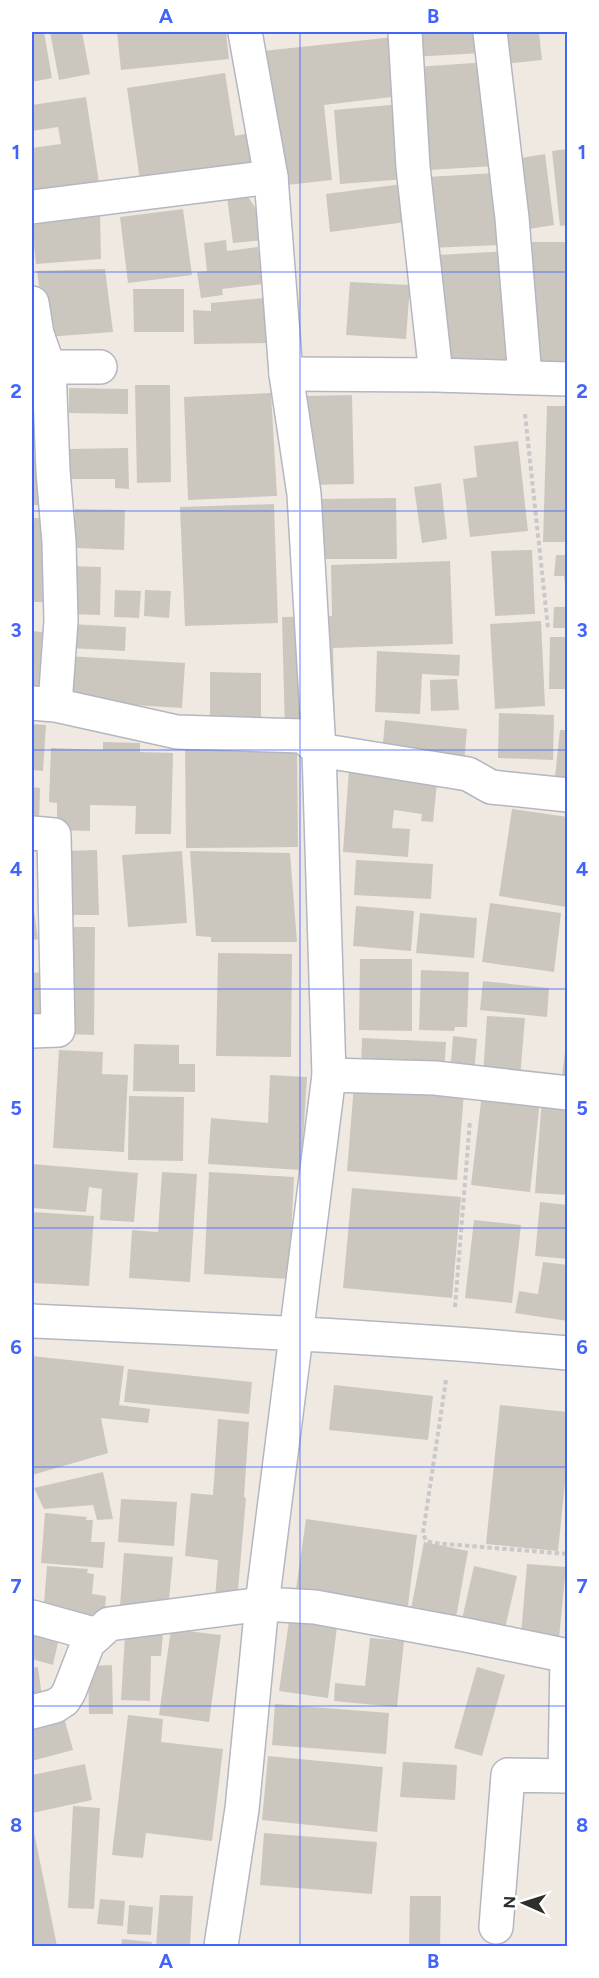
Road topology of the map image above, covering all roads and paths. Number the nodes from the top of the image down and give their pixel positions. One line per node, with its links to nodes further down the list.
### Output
1 (245, 32): 4 (street)
2 (405, 32): 10 (street)
3 (490, 32): 11 (street)
4 (271, 177): 5 (street); 9 (street)
5 (32, 207)
6 (32, 303): 8 (street)
7 (100, 367): 8 (street)
8 (40, 368): 14 (street)
9 (286, 375): 10 (street); 15 (street)
10 (436, 375): 11 (street)
11 (525, 377): 12 (street); 13 (path)
12 (567, 379)
13 (548, 628)
14 (43, 704): 15 (street)
15 (319, 750): 16 (street); 19 (street)
16 (567, 795)
17 (32, 833): 18 (street)
18 (32, 1031)
19 (328, 1075): 20 (street); 23 (street)
20 (473, 1082): 21 (street); 24 (path)
21 (567, 1093)
22 (32, 1320): 23 (street)
23 (296, 1332): 24 (street); 27 (street)
24 (452, 1343): 25 (street); 26 (path)
25 (567, 1353)
26 (567, 1554)
27 (262, 1604): 29 (street); 30 (street); 34 (street)
28 (32, 1617): 29 (street)
29 (98, 1635): 31 (street)
30 (567, 1656): 32 (street)
31 (32, 1712)
32 (566, 1776): 33 (street)
33 (496, 1927)
34 (221, 1947)

